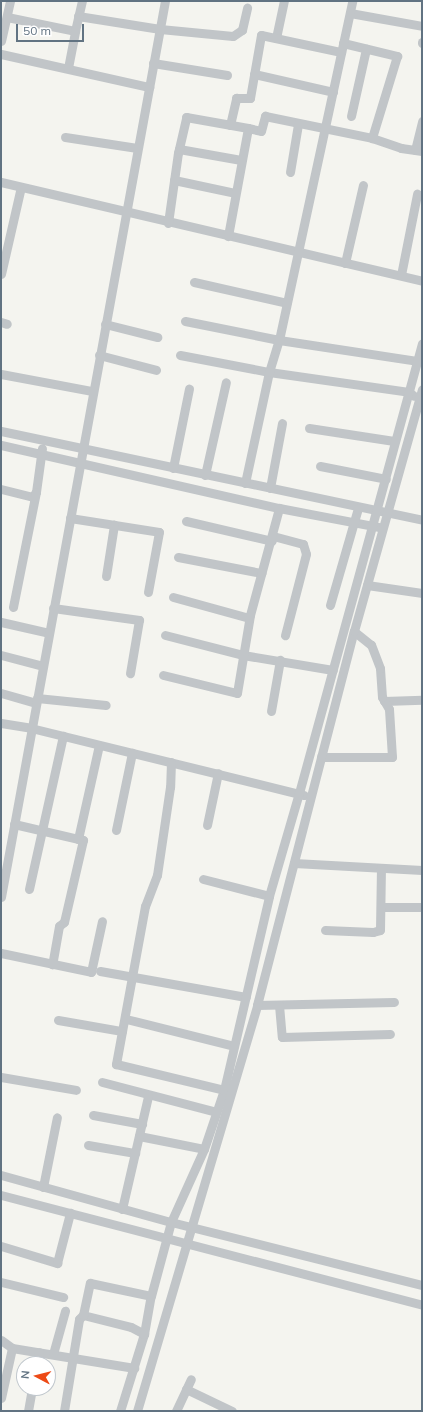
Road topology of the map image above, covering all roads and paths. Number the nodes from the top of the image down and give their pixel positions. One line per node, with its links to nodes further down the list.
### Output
1 (10, 1): 9 (street)
2 (82, 1): 8 (street)
3 (165, 1): 11 (street)
4 (284, 1): 13 (street)
5 (352, 1): 7 (street)
6 (247, 8): 11 (street)
7 (350, 13): 10 (street); 15 (street)
8 (78, 16): 11 (street); 12 (street)
9 (4, 18): 12 (street); 14 (street)
10 (422, 26)
11 (160, 29): 18 (street)
12 (75, 32): 19 (street)
13 (276, 38): 15 (street); 20 (street)
14 (1, 41)
15 (342, 48): 16 (street); 23 (street)
16 (366, 49): 24 (street); 31 (street)
17 (1, 54): 19 (street)
18 (153, 63): 21 (street); 22 (street)
19 (68, 68): 22 (street)
20 (254, 74): 23 (street); 27 (street)
21 (227, 75)
22 (149, 87): 32 (street)
23 (333, 92): 29 (street)
24 (351, 116)
25 (422, 121): 34 (street)
26 (298, 124): 28 (street); 29 (street); 36 (street)
27 (230, 125): 28 (street); 33 (street)
28 (248, 128): 35 (street)
29 (324, 129): 31 (street); 46 (street)
30 (65, 137): 32 (street)
31 (372, 138): 34 (street)
32 (137, 148): 43 (street)
33 (179, 148): 35 (street); 37 (street)
34 (418, 151)
35 (242, 160): 41 (street)
36 (290, 172)
37 (174, 180): 41 (street); 44 (street)
38 (1, 182): 40 (street)
39 (363, 185): 47 (street)
40 (22, 188): 43 (street); 48 (street)
41 (235, 193): 45 (street)
42 (417, 194): 49 (street)
43 (125, 213): 44 (street); 54 (street)
44 (168, 223): 45 (street)
45 (228, 236): 46 (street)
46 (298, 252): 47 (street); 52 (street)
47 (346, 263): 49 (street)
48 (1, 274)
49 (401, 275): 50 (street)
50 (422, 281)
51 (194, 282): 52 (street)
52 (287, 303): 56 (street)
53 (185, 321): 56 (street)
54 (105, 324): 55 (street); 58 (street)
55 (157, 337)
56 (279, 340): 60 (street); 62 (street)
57 (422, 344): 60 (street)
58 (99, 355): 61 (street); 67 (street)
59 (180, 355): 62 (street)
60 (418, 361): 68 (street)
61 (156, 370)
62 (269, 372): 68 (street); 84 (street)
63 (1, 374): 67 (street)
64 (226, 382): 82 (street)
65 (189, 389): 81 (street)
66 (422, 389): 69 (street)
67 (92, 391): 77 (street)
68 (409, 392): 69 (street); 75 (street)
69 (418, 401): 70 (street)
70 (419, 413): 91 (street)
71 (282, 423): 85 (street)
72 (309, 428): 75 (street)
73 (1, 431): 74 (street)
74 (44, 441): 77 (street); 78 (street)
75 (394, 441): 83 (street)
76 (1, 445): 78 (street)
77 (83, 449): 79 (street); 81 (street)
78 (42, 454): 79 (street); 87 (street)
79 (80, 462): 88 (street); 92 (street)
80 (320, 466): 83 (street)
81 (172, 468): 82 (street)
82 (205, 475): 84 (street)
83 (386, 479): 90 (street)
84 (245, 483): 85 (street)
85 (270, 488): 89 (street)
86 (1, 489): 87 (street)
87 (36, 492): 108 (street)
88 (279, 508): 95 (street); 99 (street)
89 (358, 508): 90 (street); 95 (street)
90 (377, 511): 91 (street); 97 (street)
91 (388, 513): 94 (street); 98 (street)
92 (70, 518): 96 (street); 109 (street)
93 (186, 520): 99 (street)
94 (422, 520)
95 (354, 523): 97 (street); 107 (street)
96 (114, 525): 102 (street); 104 (street)
97 (373, 526): 98 (street); 120 (street)
98 (384, 528): 103 (street)
99 (272, 538): 101 (street); 115 (street)
100 (178, 557): 101 (street)
101 (261, 573): 110 (street)
102 (106, 576)
103 (367, 585): 105 (street); 112 (street)
104 (148, 592)
105 (422, 593)
106 (173, 597): 110 (street)
107 (330, 605)
108 (13, 607)
109 (54, 608): 113 (street); 121 (street)
110 (249, 618): 116 (street)
111 (1, 622): 113 (street)
112 (354, 631): 126 (street); 134 (street)
113 (49, 633): 119 (street)
114 (166, 635): 116 (street)
115 (285, 635)
116 (243, 654): 118 (street); 122 (street)
117 (1, 655): 119 (street)
118 (280, 660): 120 (street); 128 (street)
119 (43, 666): 124 (street)
120 (333, 670): 137 (street)
121 (130, 673)
122 (163, 675)
123 (1, 693): 124 (street)
124 (36, 700): 127 (street); 130 (street)
125 (422, 700): 126 (street)
126 (384, 701): 134 (street)
127 (106, 705)
128 (271, 711)
129 (1, 723): 130 (street)
130 (31, 728): 131 (street); 139 (street)
131 (63, 736): 132 (street); 142 (street)
132 (99, 745): 133 (street); 143 (street)
133 (132, 753): 135 (street); 141 (street)
134 (321, 756): 138 (street)
135 (171, 762): 136 (street); 159 (street)
136 (218, 773): 137 (street); 140 (street)
137 (299, 793): 138 (street); 150 (street)
138 (311, 797): 144 (street)
139 (14, 824): 142 (street); 148 (street)
140 (208, 825)
141 (116, 830)
142 (44, 831): 143 (street); 149 (street)
143 (78, 839): 157 (street)
144 (294, 863): 145 (street); 162 (street)
145 (380, 868): 146 (street); 152 (street)
146 (422, 870)
147 (203, 879): 150 (street)
148 (2, 887): 151 (street)
149 (29, 889)
150 (268, 896): 160 (street)
151 (1, 897)
152 (382, 907): 153 (street); 155 (street)
153 (422, 907)
154 (102, 921): 157 (street)
155 (324, 930)
156 (1, 953): 157 (street)
157 (52, 964)
158 (100, 971): 159 (street)
159 (132, 977): 160 (street); 164 (street)
160 (246, 996): 168 (street)
161 (394, 1002): 163 (street)
162 (257, 1005): 163 (street); 188 (street)
163 (279, 1005): 167 (street)
164 (126, 1019): 166 (street); 168 (street)
165 (58, 1020): 166 (street)
166 (122, 1031): 172 (street)
167 (390, 1034)
168 (234, 1046): 172 (street)
169 (1, 1076): 171 (street)
170 (102, 1082): 173 (street)
171 (76, 1090)
172 (224, 1090): 174 (street)
173 (148, 1096): 174 (street); 177 (street)
174 (216, 1112): 180 (street)
175 (93, 1115): 177 (street)
176 (57, 1117): 183 (street)
177 (142, 1124): 178 (street)
178 (139, 1136): 180 (street); 181 (street)
179 (88, 1145): 181 (street)
180 (204, 1149): 187 (street)
181 (135, 1153): 185 (street)
182 (1, 1175): 183 (street)
183 (43, 1187): 185 (street)
184 (1, 1195): 186 (street)
185 (122, 1209): 187 (street)
186 (70, 1213): 189 (street); 191 (street)
187 (171, 1222): 188 (street); 189 (street)
188 (193, 1228): 190 (street); 193 (street)
189 (167, 1238): 190 (street); 194 (street)
190 (186, 1244): 196 (street); 214 (street)
191 (1, 1246)
192 (1, 1282): 195 (street)
193 (422, 1285)
194 (150, 1296): 198 (street); 199 (street)
195 (63, 1297)
196 (422, 1305)
197 (65, 1311): 203 (street)
198 (83, 1315): 199 (street); 205 (street)
199 (144, 1334): 206 (street)
200 (1, 1340): 201 (street)
201 (12, 1348): 202 (street); 210 (street)
202 (39, 1352): 203 (street); 204 (street)
203 (53, 1354): 205 (street)
204 (38, 1356)
205 (75, 1357): 206 (street); 212 (street)
206 (134, 1368): 213 (street)
207 (191, 1379): 208 (street)
208 (186, 1389): 215 (street); 216 (street)
209 (31, 1396): 211 (street)
210 (1, 1398)
211 (28, 1411)
212 (64, 1411)
213 (120, 1411)
214 (137, 1411)
215 (176, 1411)
216 (232, 1411)

